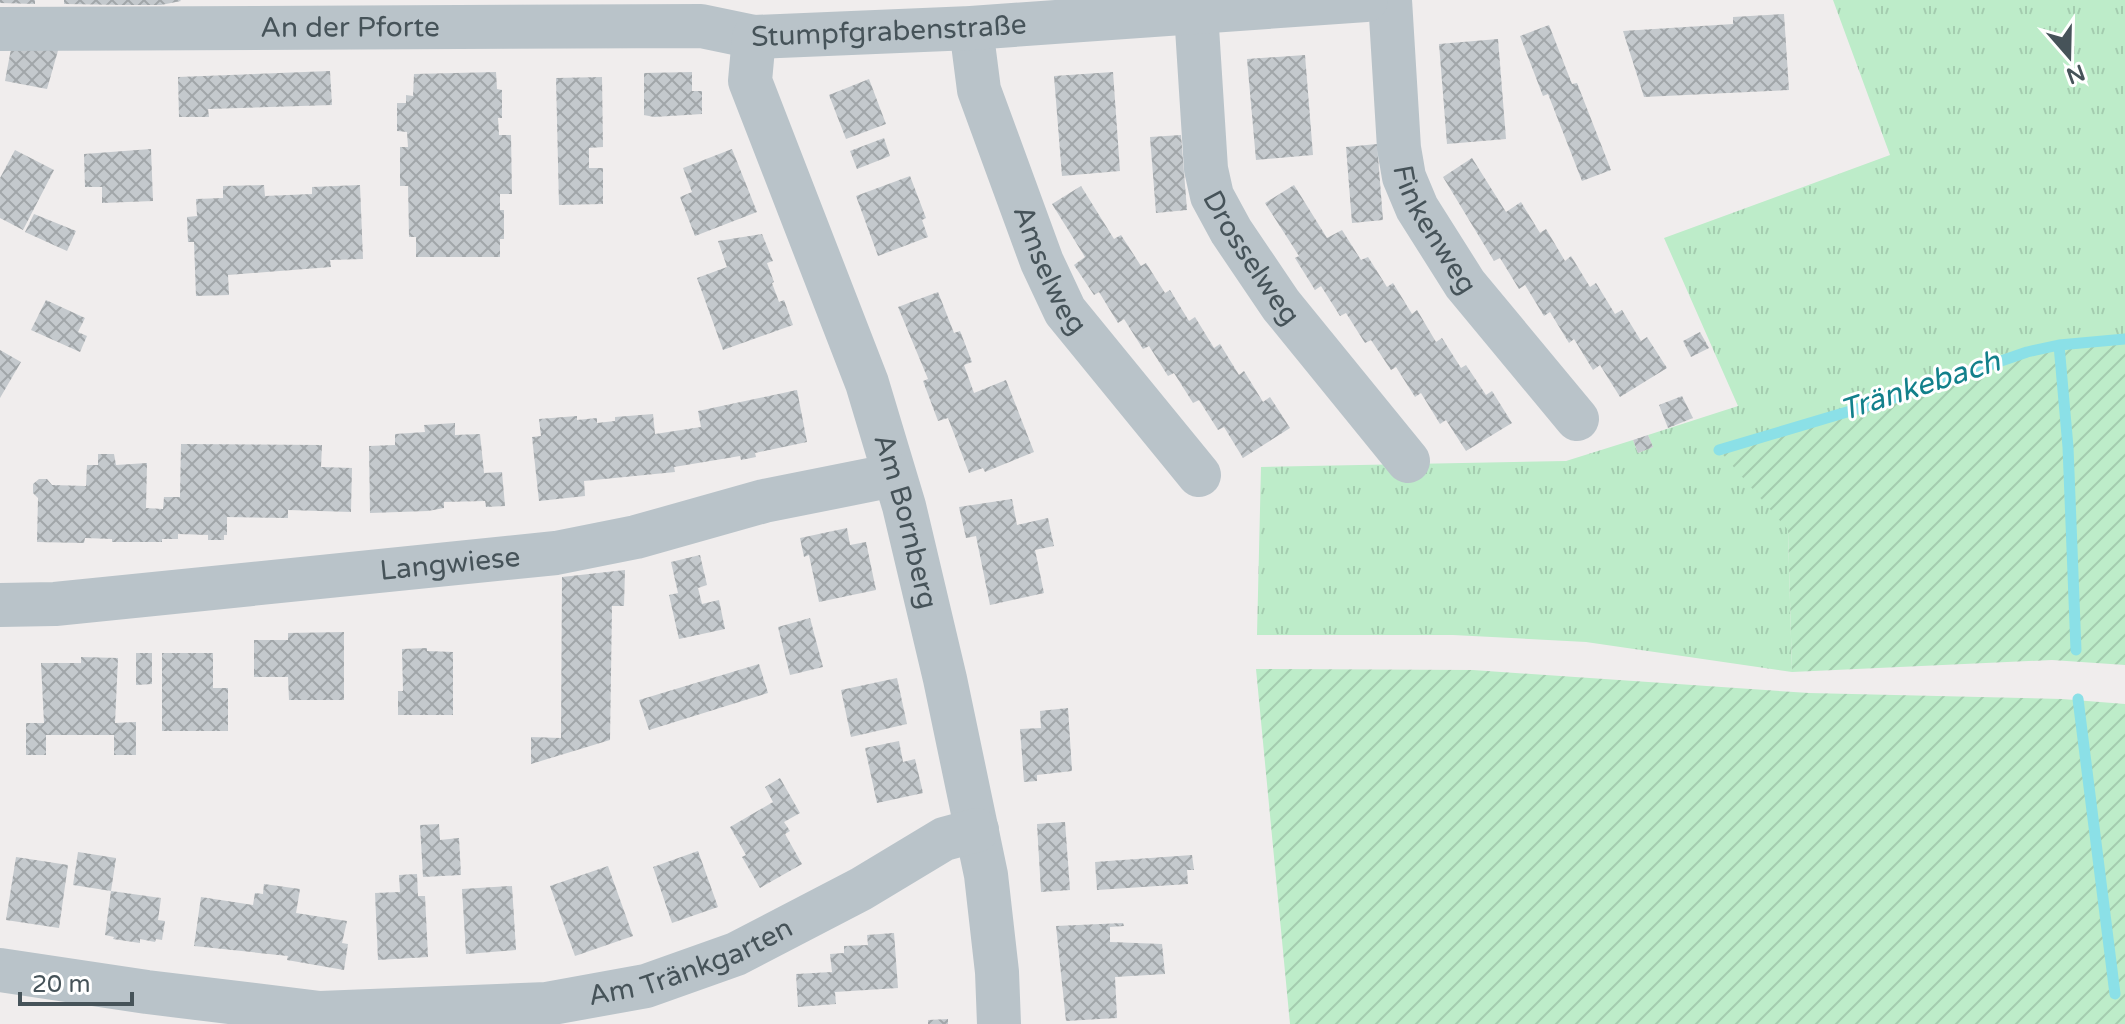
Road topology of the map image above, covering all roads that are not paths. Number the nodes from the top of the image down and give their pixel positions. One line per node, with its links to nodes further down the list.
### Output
1 (1366, 0): 3 (street, Stumpfgrabenstraße)
2 (1390, 0): 8 (street, Finkenweg)
3 (1196, 12): 5 (street, Stumpfgrabenstraße); 9 (street, Drosselweg)
4 (700, 13): 6 (street, An der Pforte); 7 (street, Stumpfgrabenstraße)
5 (971, 28): 7 (street, Stumpfgrabenstraße); 11 (street, Amselweg)
6 (0, 29)
7 (754, 37): 10 (street, Am Bornberg)
8 (1577, 419)
9 (1408, 461)
10 (894, 475): 12 (street, Langwiese); 13 (street, Am Bornberg)
11 (1199, 475)
12 (0, 605)
13 (977, 830): 14 (street, Am Tränkgarten); 15 (street, Am Bornberg)
14 (0, 970)
15 (999, 1024)

